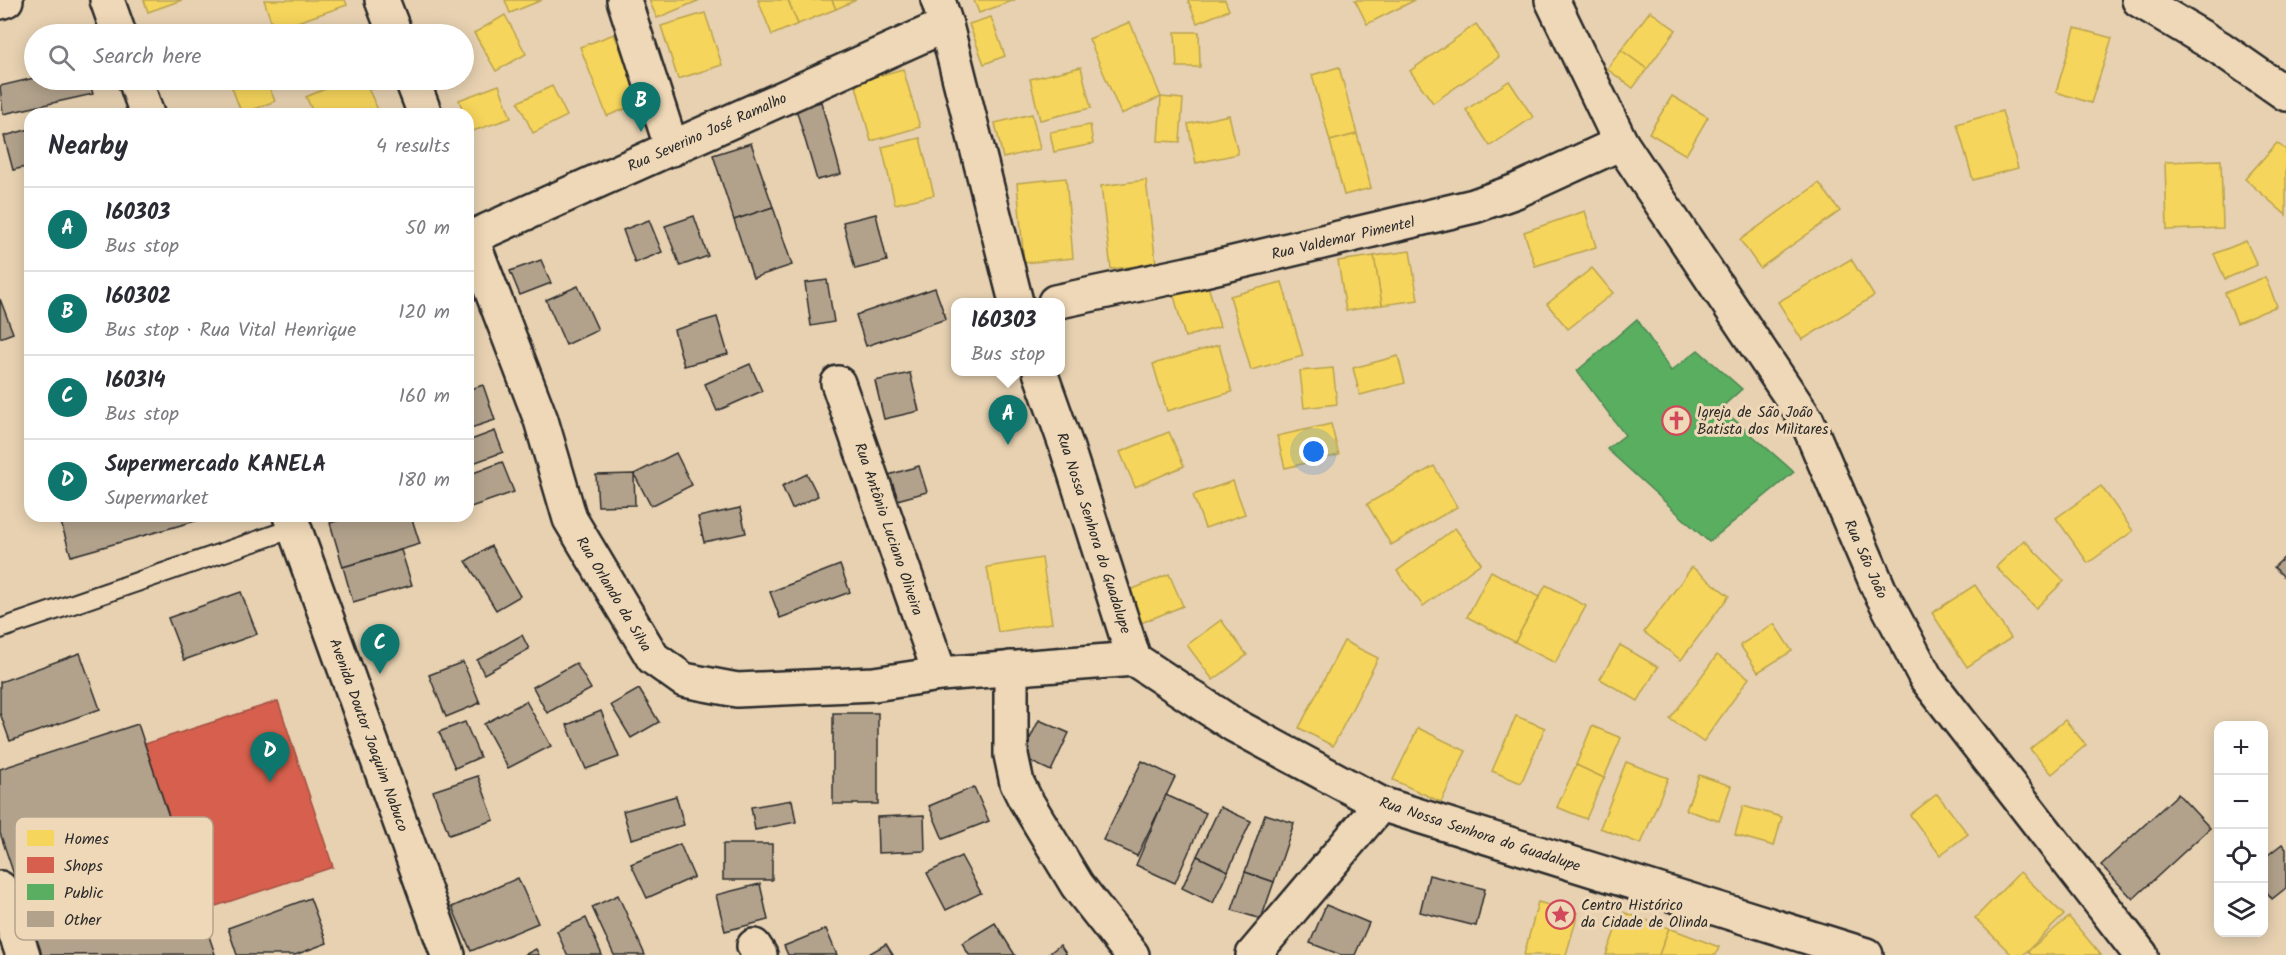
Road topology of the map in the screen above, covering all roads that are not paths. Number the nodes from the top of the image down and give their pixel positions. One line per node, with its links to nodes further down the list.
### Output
1 (6, 0): 7 (street)
2 (107, 0): 9 (street)
3 (382, 0): 10 (street)
4 (624, 0): 17 (street)
5 (1552, 0): 16 (street, Rua São João)
6 (2139, 0): 13 (street)
7 (0, 2)
8 (942, 12): 17 (street, Rua Severino José Ramalho); 20 (street)
9 (115, 24)
10 (391, 24)
11 (139, 90): 14 (street)
12 (416, 90): 15 (street)
13 (2286, 94)
14 (145, 108)
15 (423, 108)
16 (1621, 143): 21 (street, Rua Valdemar Pimentel); 38 (street, Rua São João)
17 (672, 149): 18 (street, Rua Severino José Ramalho)
18 (474, 233)
19 (474, 248): 28 (street, Rua Orlando da Silva)
20 (1015, 298)
21 (1065, 301)
22 (1041, 376): 26 (street, Rua Nossa Senhora do Guadalupe)
23 (838, 383): 28 (street, Rua Antônio Luciano Oliveira)
24 (292, 522): 25 (lane); 34 (street, Avenida Doutor Joaquim Nabuco)
25 (0, 629)
26 (1134, 659): 27 (street, Rua Orlando da Silva); 29 (street, Rua Nossa Senhora do Guadalupe)
27 (1011, 668): 28 (street, Rua Orlando da Silva); 35 (street)
28 (940, 674)
29 (1381, 804): 36 (street); 37 (street, Rua Nossa Senhora do Guadalupe)
30 (0, 888): 31 (street)
31 (15, 932)
32 (18, 940): 33 (street)
33 (23, 955)
34 (448, 955)
35 (1132, 955)
36 (1253, 955)
37 (1866, 955)
38 (2141, 955)

